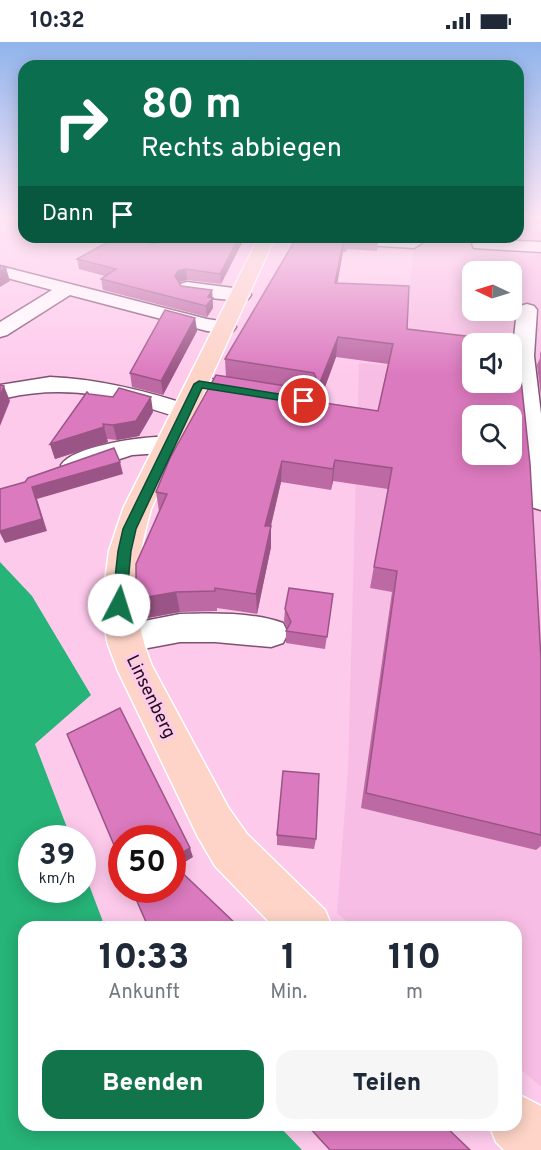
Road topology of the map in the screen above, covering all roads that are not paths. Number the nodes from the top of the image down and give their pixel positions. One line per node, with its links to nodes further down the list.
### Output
1 (0, 271): 3 (street)
2 (252, 271): 5 (main road, Linsenberg)
3 (68, 288): 7 (street); 8 (street)
4 (187, 288): 5 (street)
5 (241, 295): 7 (main road, Linsenberg)
6 (526, 310): 9 (street)
7 (226, 327): 12 (main road, Linsenberg)
8 (0, 331)
9 (533, 345): 16 (street)
10 (271, 390): 12 (street)
11 (6, 391): 12 (street)
12 (195, 392): 13 (street); 14 (main road, Linsenberg)
13 (309, 423)
14 (168, 446): 15 (street); 18 (main road, Linsenberg)
15 (50, 474)
16 (539, 485)
17 (272, 633): 18 (street)
18 (125, 642): 19 (main road, Linsenberg)
19 (302, 921)
20 (522, 1128): 21 (main road)
21 (541, 1145)

